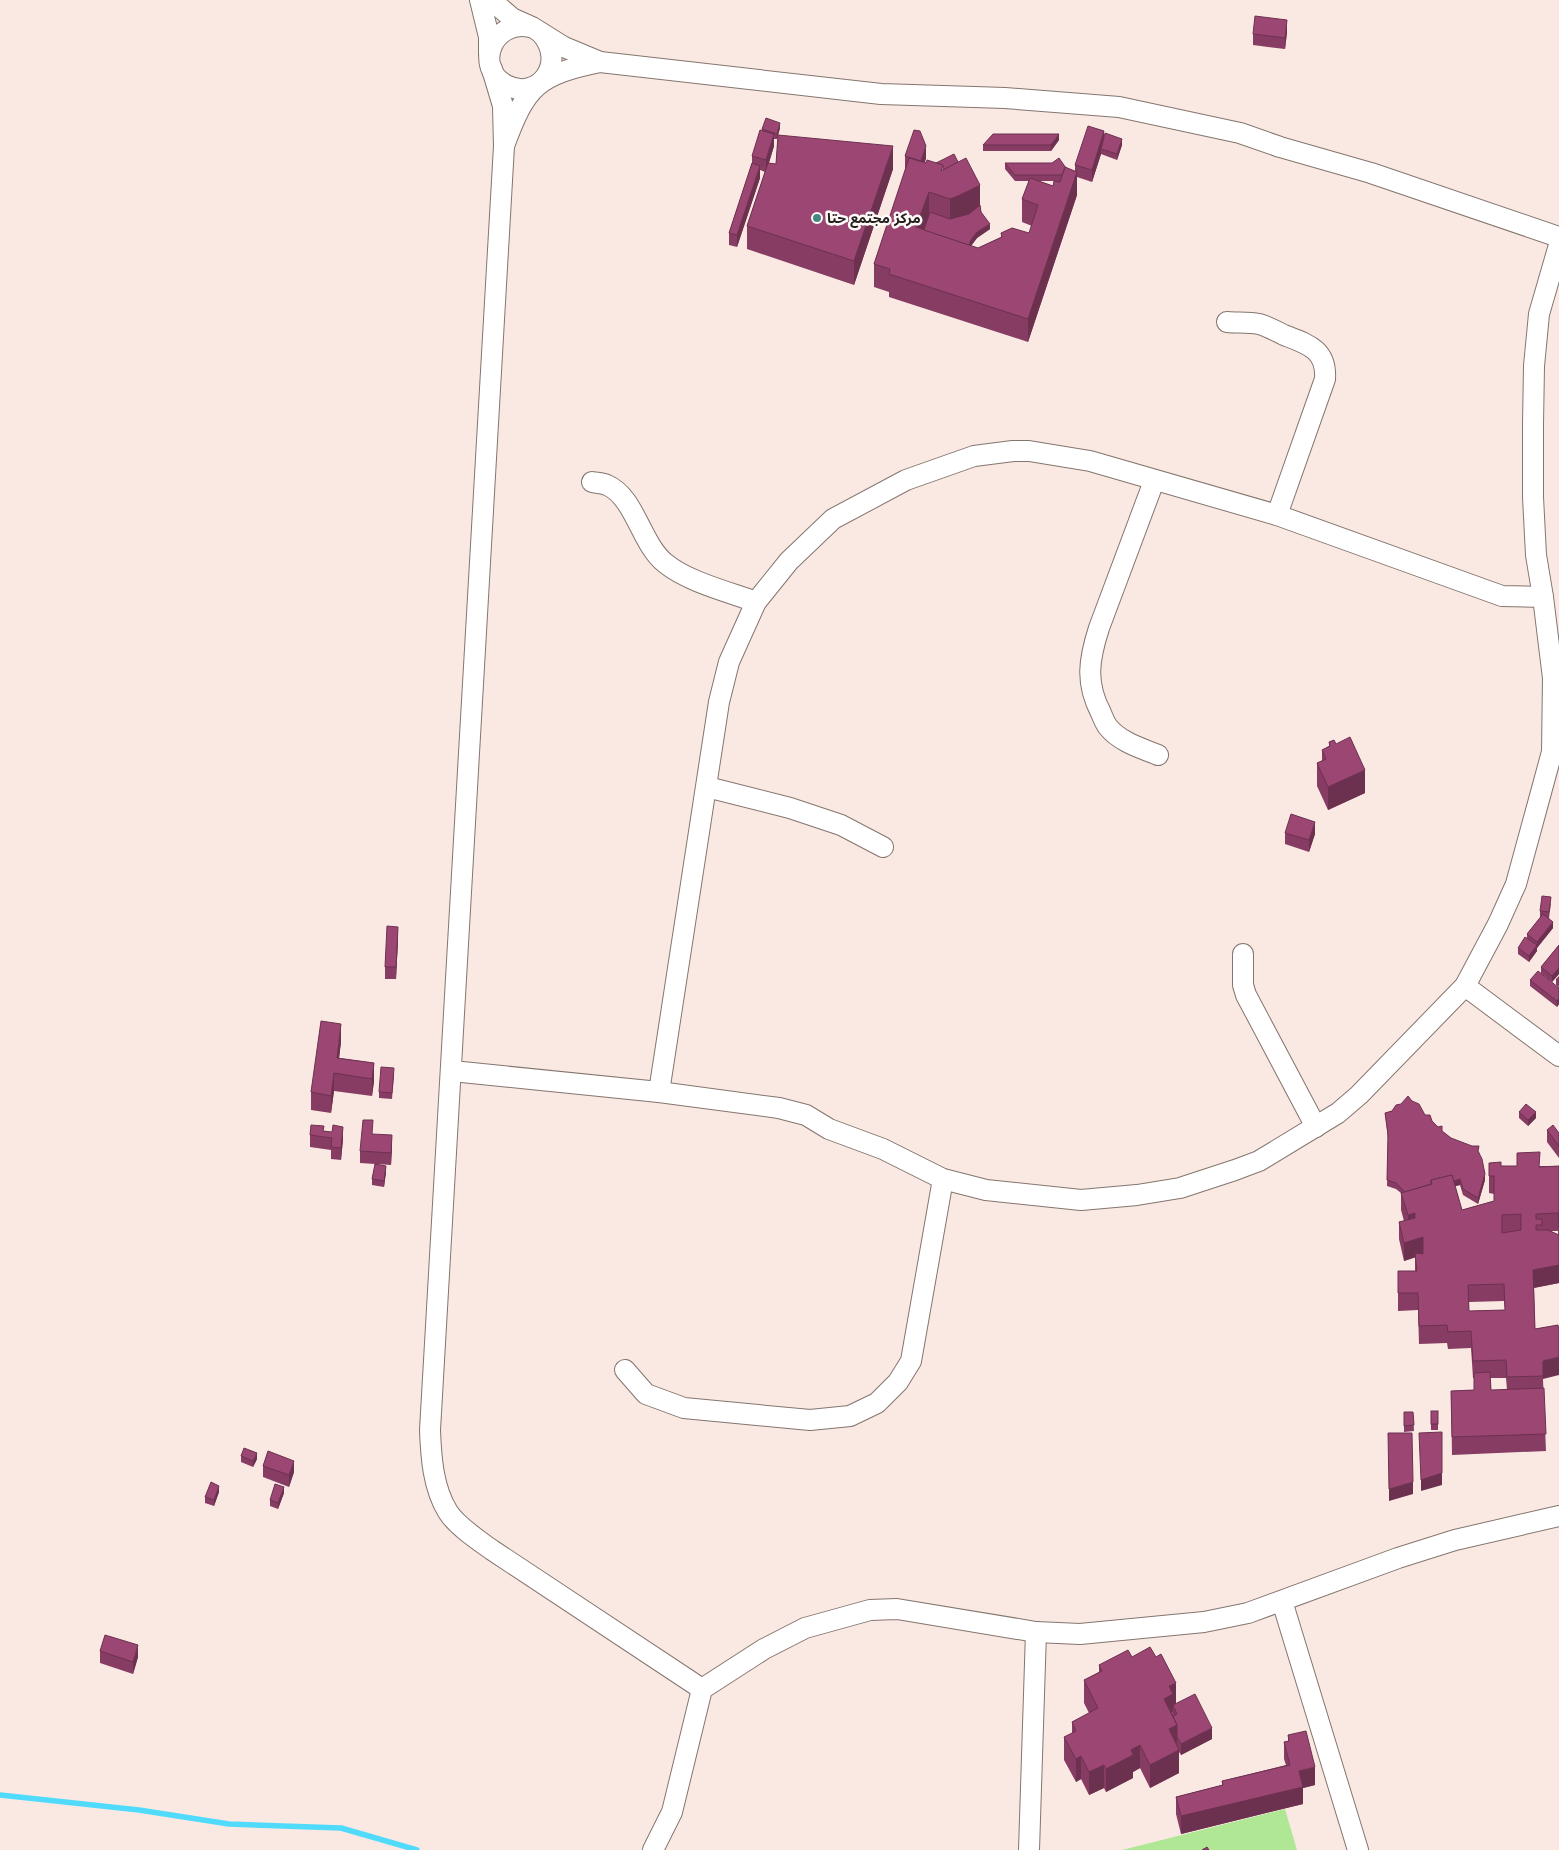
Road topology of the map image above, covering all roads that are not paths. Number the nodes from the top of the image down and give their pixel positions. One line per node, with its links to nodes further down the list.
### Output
1 (480, 0): 5 (street)
2 (491, 0): 3 (street)
3 (537, 30): 4 (street); 5 (street); 6 (street)
4 (600, 62): 6 (street); 8 (street)
5 (490, 63): 6 (street); 7 (street)
6 (535, 86): 7 (street)
7 (504, 146): 22 (street)
8 (1559, 237)
9 (1559, 245): 14 (street)
10 (1227, 322): 13 (street)
11 (1154, 481): 13 (street); 15 (street); 16 (street)
12 (592, 482): 15 (street)
13 (1277, 515): 14 (street)
14 (1544, 597): 20 (street)
15 (756, 602): 17 (street)
16 (1158, 755)
17 (707, 788): 18 (street); 23 (street)
18 (884, 847)
19 (1243, 954): 24 (street)
20 (1466, 986): 21 (street); 24 (street)
21 (1559, 1056)
22 (452, 1070): 23 (street); 30 (street)
23 (659, 1092): 25 (street)
24 (1316, 1127): 25 (street)
25 (943, 1178): 26 (street)
26 (625, 1370)
27 (1559, 1516): 28 (street)
28 (1282, 1601): 29 (street); 33 (street)
29 (1036, 1632): 30 (street); 32 (street)
30 (702, 1689): 31 (street)
31 (653, 1850)
32 (1029, 1850)
33 (1358, 1850)

